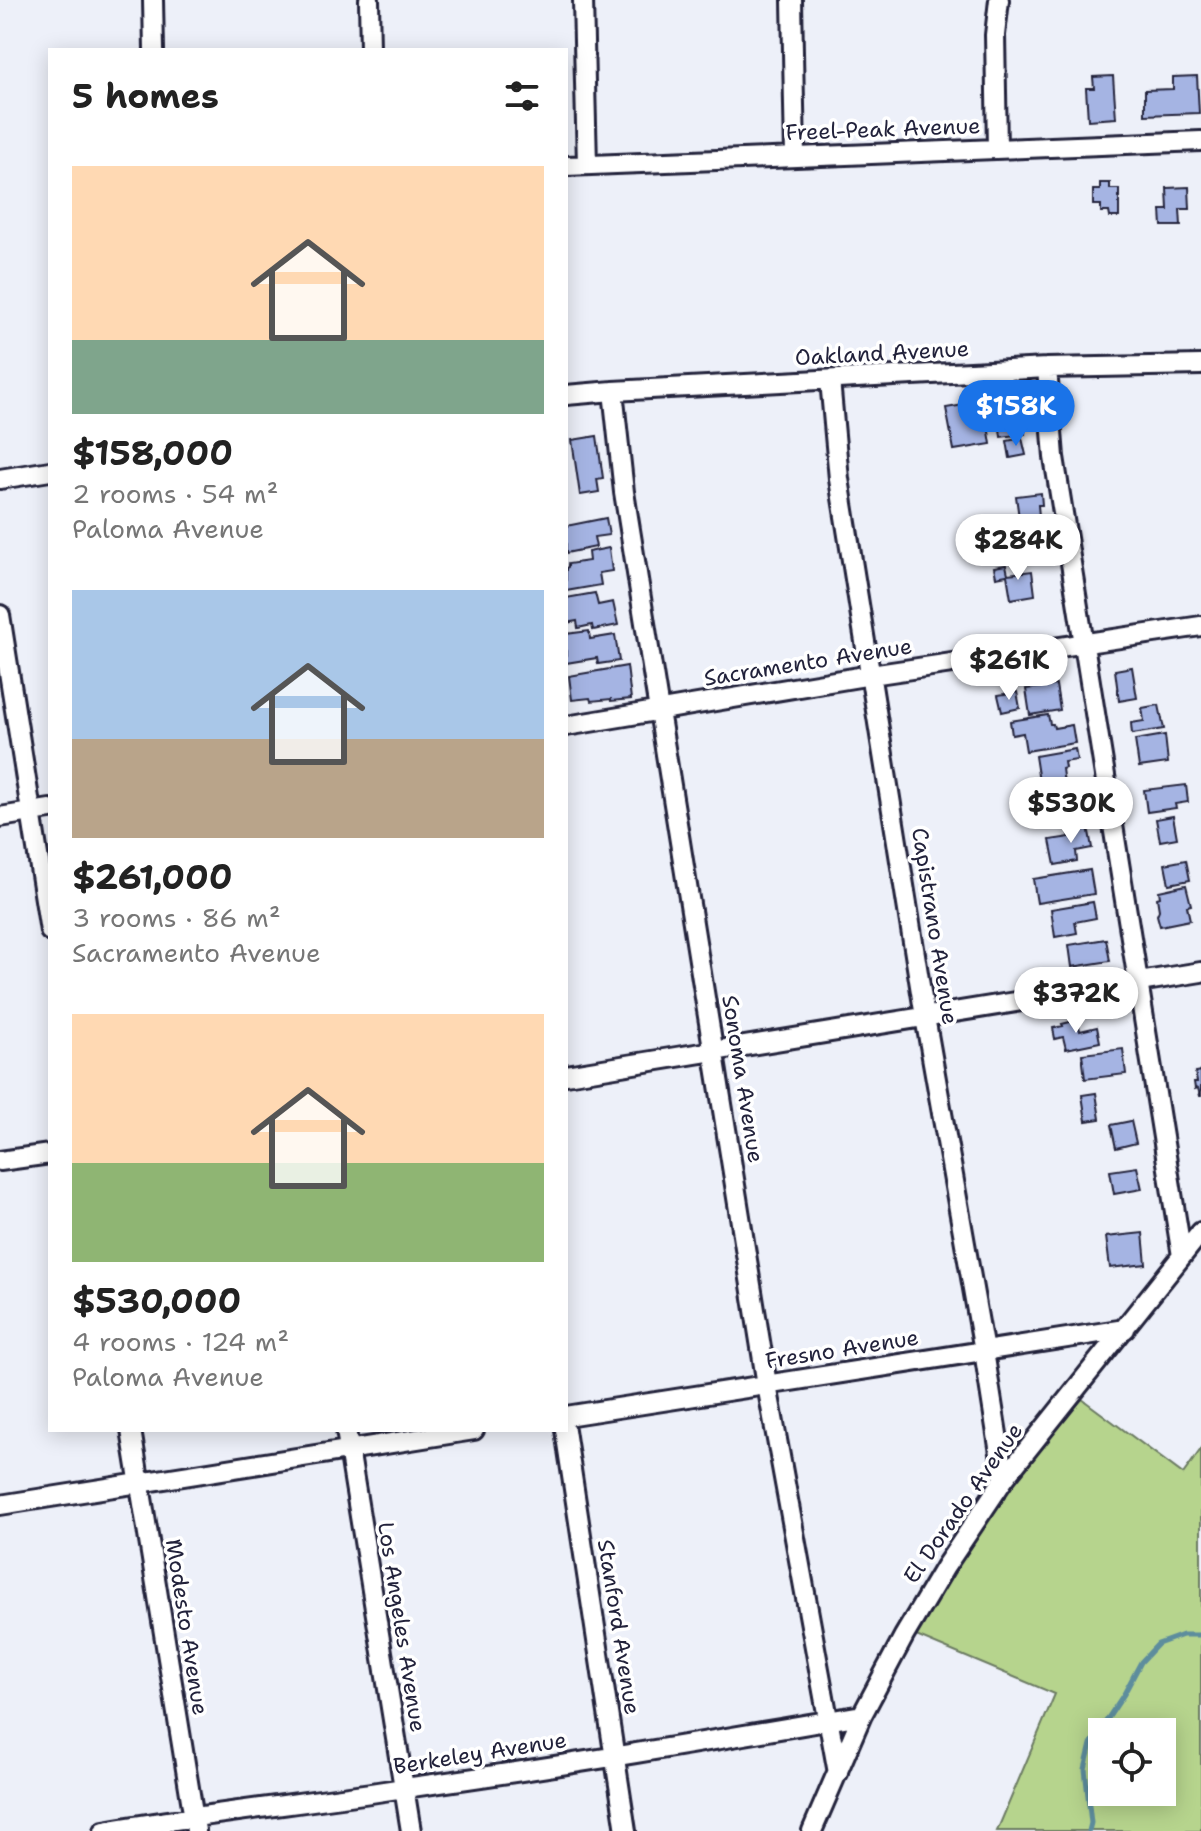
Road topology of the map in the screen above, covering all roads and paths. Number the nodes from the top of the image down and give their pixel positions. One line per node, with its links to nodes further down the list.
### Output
1 (153, 0): 6 (street)
2 (369, 0): 7 (street)
3 (583, 0): 11 (street)
4 (792, 0): 10 (street)
5 (999, 0): 9 (street)
6 (154, 48)
7 (370, 48)
8 (1201, 141): 9 (street, Freel-Peak Avenue)
9 (997, 148): 10 (street, Freel-Peak Avenue)
10 (795, 157): 11 (street, Freel-Peak Avenue)
11 (587, 165): 12 (street, Freel-Peak Avenue)
12 (568, 166)
13 (1201, 365): 14 (street, Oakland Avenue)
14 (1047, 368): 15 (street, Oakland Avenue); 22 (street)
15 (830, 380): 16 (street, Oakland Avenue); 23 (street, Capistrano Avenue)
16 (613, 391): 17 (street, Oakland Avenue); 24 (street, Sonoma Avenue)
17 (568, 395)
18 (48, 471): 19 (street)
19 (0, 479)
20 (0, 615): 26 (street)
21 (1201, 626): 22 (street, Sacramento Avenue)
22 (1085, 644): 23 (street, Sacramento Avenue); 30 (street)
23 (871, 675): 24 (street, Sacramento Avenue); 31 (street, Capistrano Avenue)
24 (659, 711): 25 (street, Sacramento Avenue); 32 (street, Sonoma Avenue)
25 (568, 726)
26 (41, 810): 27 (street); 28 (street)
27 (0, 817)
28 (48, 904)
29 (1201, 972): 30 (street)
30 (1138, 982): 31 (street); 37 (street)
31 (925, 1017): 32 (street); 39 (street, Capistrano Avenue)
32 (714, 1050): 33 (street); 40 (street, Sonoma Avenue)
33 (568, 1075)
34 (48, 1154): 35 (street)
35 (0, 1161)
36 (1201, 1232): 37 (street, El Dorado Avenue)
37 (1182, 1256): 38 (street, El Dorado Avenue)
38 (1125, 1329): 39 (street, Fresno Avenue); 47 (street, El Dorado Avenue)
39 (984, 1351): 40 (street, Fresno Avenue); 47 (street, Capistrano Avenue)
40 (767, 1385): 41 (street, Fresno Avenue); 51 (street, Sonoma Avenue)
41 (568, 1416)
42 (131, 1432): 48 (street, Modesto Avenue)
43 (346, 1432): 46 (street, Los Angeles Avenue)
44 (461, 1432): 46 (street)
45 (565, 1432): 52 (street, Stanford Avenue)
46 (349, 1449): 48 (street); 54 (street, Los Angeles Avenue)
47 (1004, 1479): 50 (street, El Dorado Avenue)
48 (140, 1482): 49 (street); 55 (street, Modesto Avenue)
49 (0, 1505)
50 (862, 1715): 51 (street, Berkeley Avenue); 53 (street, El Dorado Avenue)
51 (828, 1721): 52 (street, Berkeley Avenue); 53 (street, Sonoma Avenue)
52 (614, 1757): 54 (street, Berkeley Avenue); 58 (street, Stanford Avenue)
53 (838, 1773): 59 (street, El Dorado Avenue)
54 (405, 1788): 55 (street, Berkeley Avenue); 57 (street, Los Angeles Avenue)
55 (195, 1823): 56 (street, Berkeley Avenue)
56 (104, 1831)
57 (411, 1831)
58 (626, 1831)
59 (812, 1831)

